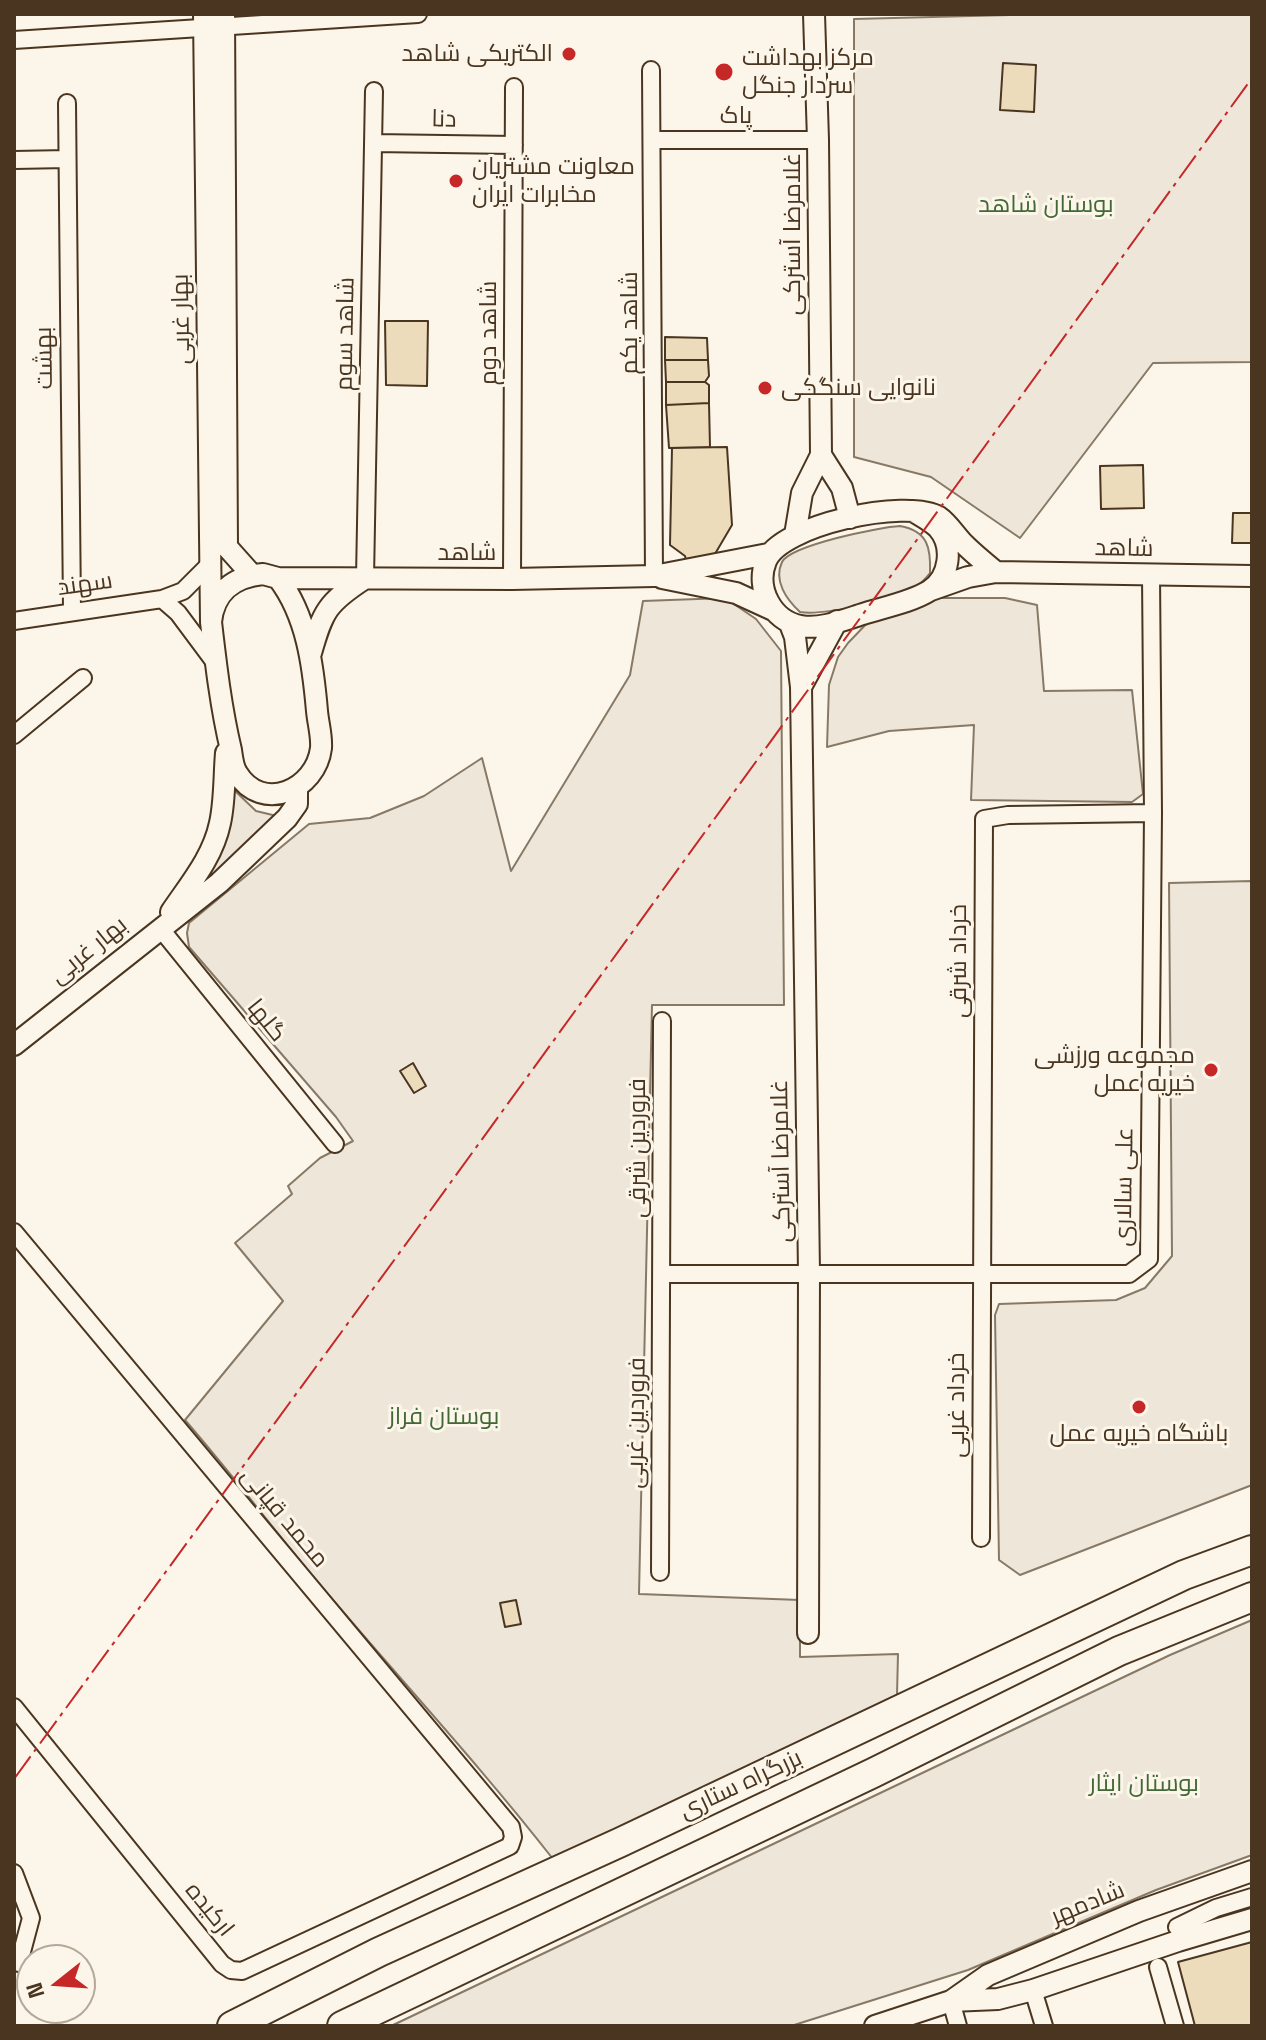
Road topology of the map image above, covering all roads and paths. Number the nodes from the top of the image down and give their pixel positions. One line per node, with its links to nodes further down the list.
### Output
1 (418, 14): 3 (street)
2 (814, 14): 10 (street, غلامرضا آسترکی)
3 (214, 20): 4 (street); 20 (street, بهار غربی); 22 (street, بهار غربی)
4 (14, 40)
5 (651, 70): 9 (street, شاهد یکم)
6 (514, 87): 12 (street, شاهد دوم)
7 (374, 91): 11 (street, شاهد سوم)
8 (67, 103): 13 (street, بهشت)
9 (653, 140): 10 (street, پاک); 24 (street, شاهد یکم)
10 (818, 140): 15 (street, غلامرضا آسترکی)
11 (374, 143): 12 (street, دنا); 27 (street, شاهد سوم)
12 (514, 145): 28 (street, شاهد دوم)
13 (67, 159): 14 (street); 32 (street, بهشت)
14 (14, 160)
15 (821, 455): 17 (street); 18 (street)
16 (913, 511): 17 (street); 21 (street); 29 (street)
17 (850, 518): 18 (street)
18 (795, 535): 19 (street)
19 (768, 554): 24 (street, شاهد); 31 (street)
20 (210, 564): 30 (street); 35 (street, بهار غربی)
21 (996, 572): 23 (street, شاهد); 29 (street, شاهد)
22 (252, 575): 26 (street, شاهد); 35 (street)
23 (1151, 575): 25 (street, شاهد); 44 (street, علی سالاری)
24 (654, 576): 28 (street, شاهد); 31 (street, شاهد)
25 (1252, 576)
26 (278, 578): 27 (street, شاهد); 37 (street)
27 (365, 578): 28 (street, شاهد); 37 (street)
28 (512, 579)
29 (930, 591): 34 (street, شاهد)
30 (162, 599): 32 (street, سهند); 38 (street)
31 (773, 610): 36 (street, شاهد)
32 (72, 611): 33 (street, سهند)
33 (14, 621)
34 (837, 621): 36 (street, شاهد); 40 (street)
35 (211, 622): 38 (street, بهار غربی)
36 (790, 624): 40 (street, غلامرضا آسترکی)
37 (311, 653): 43 (street, بهار غربی)
38 (216, 664): 41 (street, بهار غربی)
39 (83, 678): 42 (street)
40 (801, 687): 50 (street, غلامرضا آسترکی)
41 (227, 734): 43 (street); 45 (street)
42 (14, 735)
43 (297, 789): 45 (street, بهار غربی)
44 (1153, 813): 51 (street, علی سالاری); 51 (street, خرداد شرقی)
45 (160, 928): 47 (street, بهار غربی); 48 (street, گلها)
46 (662, 1021): 52 (street, فروردین شرقی)
47 (14, 1045)
48 (335, 1144)
49 (14, 1232): 59 (street, محمد قپانی)
50 (809, 1273): 51 (street, علی سالاری); 52 (street, علی سالاری); 57 (street, غلامرضا آسترکی)
51 (982, 1273): 53 (street, خرداد غربی)
52 (663, 1274): 55 (street, فروردین غربی)
53 (981, 1538)
54 (1252, 1550): 69 (highway, بزرگراه ستاری)
55 (660, 1572)
56 (1252, 1597): 70 (highway, بزرگراه ستاری)
57 (808, 1633)
58 (14, 1707): 59 (street, ارکیده)
59 (513, 1837)
60 (1252, 1871): 68 (street, شادمهر)
61 (14, 1873): 65 (street)
62 (1252, 1897): 64 (street)
63 (1252, 1919): 67 (street, شادمهر)
64 (1177, 1927)
65 (24, 1944)
66 (1158, 1967): 74 (street)
67 (1033, 1990): 68 (street, شادمهر); 73 (street)
68 (951, 2001): 71 (street, شادمهر); 72 (street)
69 (232, 2026)
70 (342, 2026)
71 (875, 2026)
72 (958, 2026)
73 (1044, 2026)
74 (1175, 2026)

